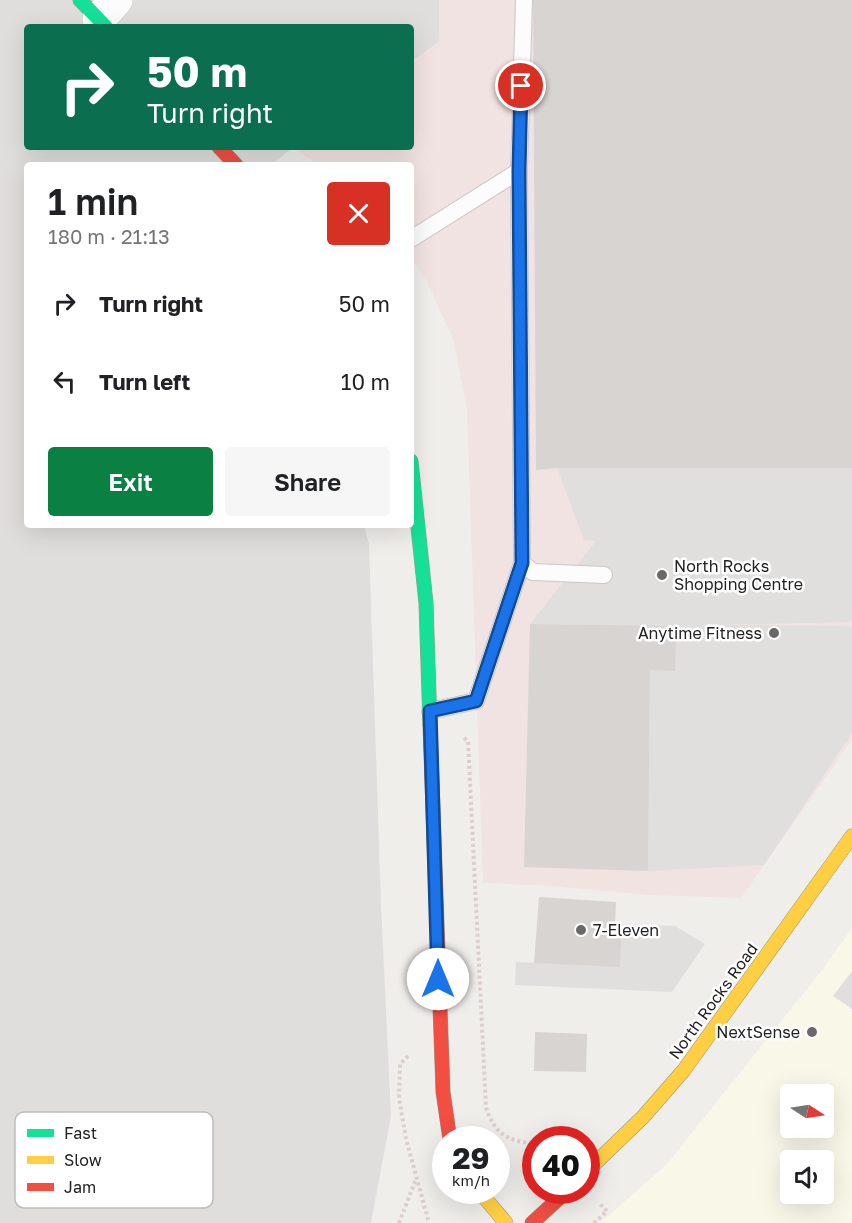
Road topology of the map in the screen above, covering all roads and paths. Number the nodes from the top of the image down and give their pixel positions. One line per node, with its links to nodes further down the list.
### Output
1 (524, 0): 4 (lane)
2 (222, 150): 3 (street)
3 (233, 162)
4 (519, 171): 5 (lane); 7 (lane)
5 (414, 237)
6 (414, 489): 9 (street)
7 (522, 563): 8 (lane); 9 (lane)
8 (604, 575)
9 (430, 711): 13 (street)
10 (468, 741): 14 (path)
11 (852, 836): 15 (street, North Rocks Road)
12 (400, 1064): 16 (path)
13 (448, 1126)
14 (522, 1143)
15 (600, 1159)
16 (416, 1179): 20 (path); 21 (path)
17 (490, 1204): 22 (street)
18 (553, 1204): 23 (street)
19 (607, 1211): 24 (path)
20 (399, 1223)
21 (429, 1223)
22 (506, 1223)
23 (532, 1223)
24 (594, 1223)

